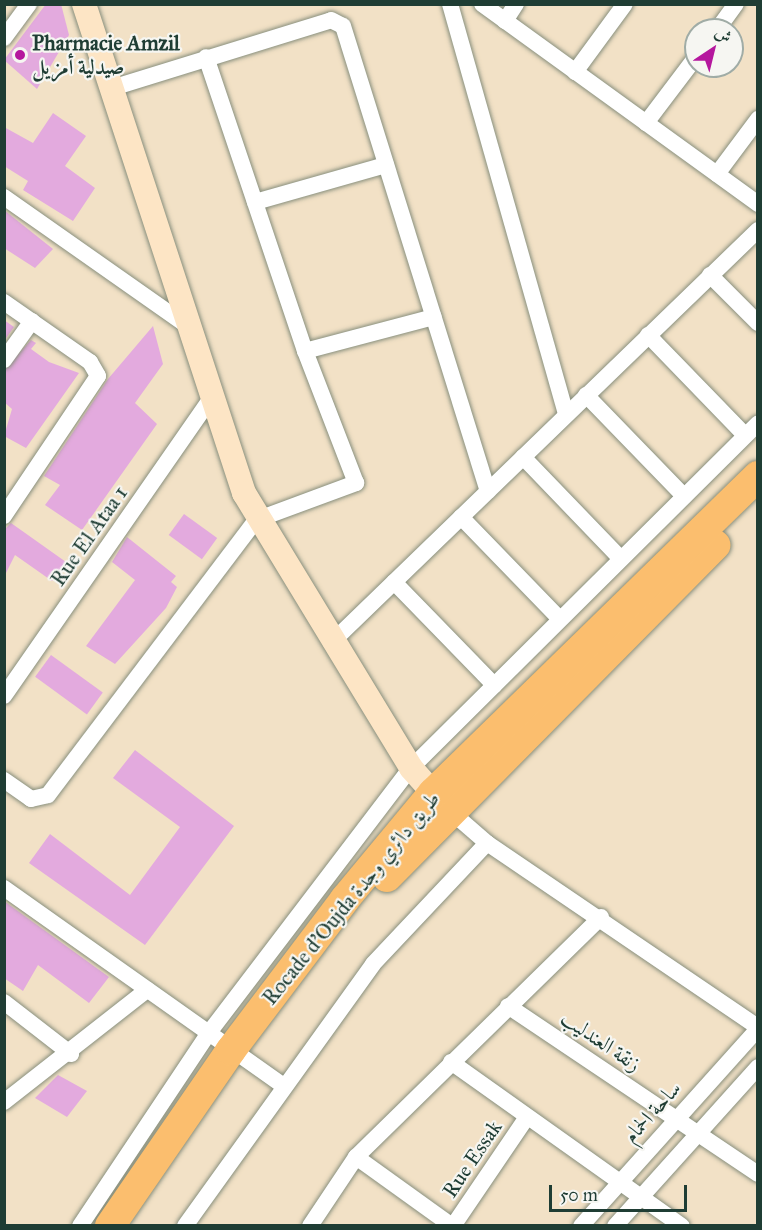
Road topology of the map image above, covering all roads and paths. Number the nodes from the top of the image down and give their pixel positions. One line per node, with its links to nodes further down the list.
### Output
1 (29, 4): 10 (street)
2 (84, 4): 14 (street)
3 (450, 4): 34 (street)
4 (482, 4): 9 (street)
5 (516, 4): 9 (street)
6 (625, 4): 12 (street)
7 (736, 4): 8 (street)
8 (726, 18)
9 (505, 21): 12 (street)
10 (4, 38)
11 (206, 57): 14 (street); 17 (street); 19 (street)
12 (575, 72): 16 (street)
13 (684, 73): 16 (street)
14 (112, 88): 28 (street)
15 (758, 119): 18 (street)
16 (646, 123): 18 (street)
17 (386, 165): 19 (street); 25 (street)
18 (717, 174): 21 (street)
19 (255, 202): 30 (street)
20 (7, 203): 28 (street)
21 (758, 204)
22 (758, 230): 23 (street)
23 (711, 275): 27 (street); 29 (street)
24 (4, 302): 26 (street)
25 (434, 317): 30 (street); 39 (street)
26 (32, 321): 31 (street); 42 (street)
27 (758, 323)
28 (185, 324): 33 (street)
29 (648, 335): 32 (street); 36 (street)
30 (304, 351): 44 (street)
31 (4, 360)
32 (586, 395): 34 (street); 40 (street)
33 (209, 400): 44 (street); 49 (street, Rue El Ataa 1)
34 (566, 414): 37 (street)
35 (758, 423): 36 (street)
36 (745, 435): 40 (street)
37 (523, 457): 39 (street); 45 (street)
38 (758, 476): 54 (highway, Rocade d'Oujda طريق دائري وجدة)
39 (488, 491): 43 (street)
40 (684, 496): 45 (street)
41 (758, 504): 54 (highway, Rocade d'Oujda طريق دائري وجدة)
42 (4, 516)
43 (461, 517): 46 (street); 47 (street)
44 (256, 520): 48 (street); 53 (street)
45 (621, 559): 47 (street)
46 (394, 582): 48 (street); 50 (street)
47 (560, 619): 50 (street)
48 (331, 643): 52 (street)
49 (10, 678): 51 (street, Rue El Ataa 1)
50 (494, 685): 52 (street)
51 (4, 696)
52 (411, 768): 54 (street); 62 (street)
53 (4, 780)
54 (441, 802): 55 (street); 62 (highway, Rocade d'Oujda طريق دائري وجدة)
55 (487, 843): 57 (street); 66 (street)
56 (4, 888): 58 (street)
57 (602, 917): 60 (street); 61 (street)
58 (147, 990): 62 (street); 63 (street)
59 (4, 1002): 63 (street)
60 (508, 1006): 64 (street); 69 (street, زنقة العندليب)
61 (758, 1028): 69 (street, ساحة الحمام)
62 (228, 1048): 66 (street); 75 (street); 76 (highway, Rocade d'Oujda طريق دائري وجدة); 77 (highway, Rocade d'Oujda طريق دائري وجدة)
63 (70, 1054): 67 (street)
64 (451, 1062): 68 (street); 71 (street)
65 (758, 1067): 70 (street)
66 (282, 1085): 78 (street)
67 (4, 1102)
68 (527, 1117): 73 (street); 80 (street, Rue Essak)
69 (676, 1119): 70 (street, زنقة العندليب); 73 (street, ساحة الحمام)
70 (698, 1134): 72 (street, زنقة العندليب); 74 (street)
71 (356, 1157): 79 (street); 80 (street)
72 (758, 1174)
73 (619, 1183): 74 (street); 81 (street, ساحة الحمام)
74 (640, 1197): 82 (street); 83 (street)
75 (80, 1226)
76 (110, 1226)
77 (132, 1226)
78 (185, 1226)
79 (310, 1226)
80 (453, 1226)
81 (580, 1226)
82 (615, 1226)
83 (682, 1226)

